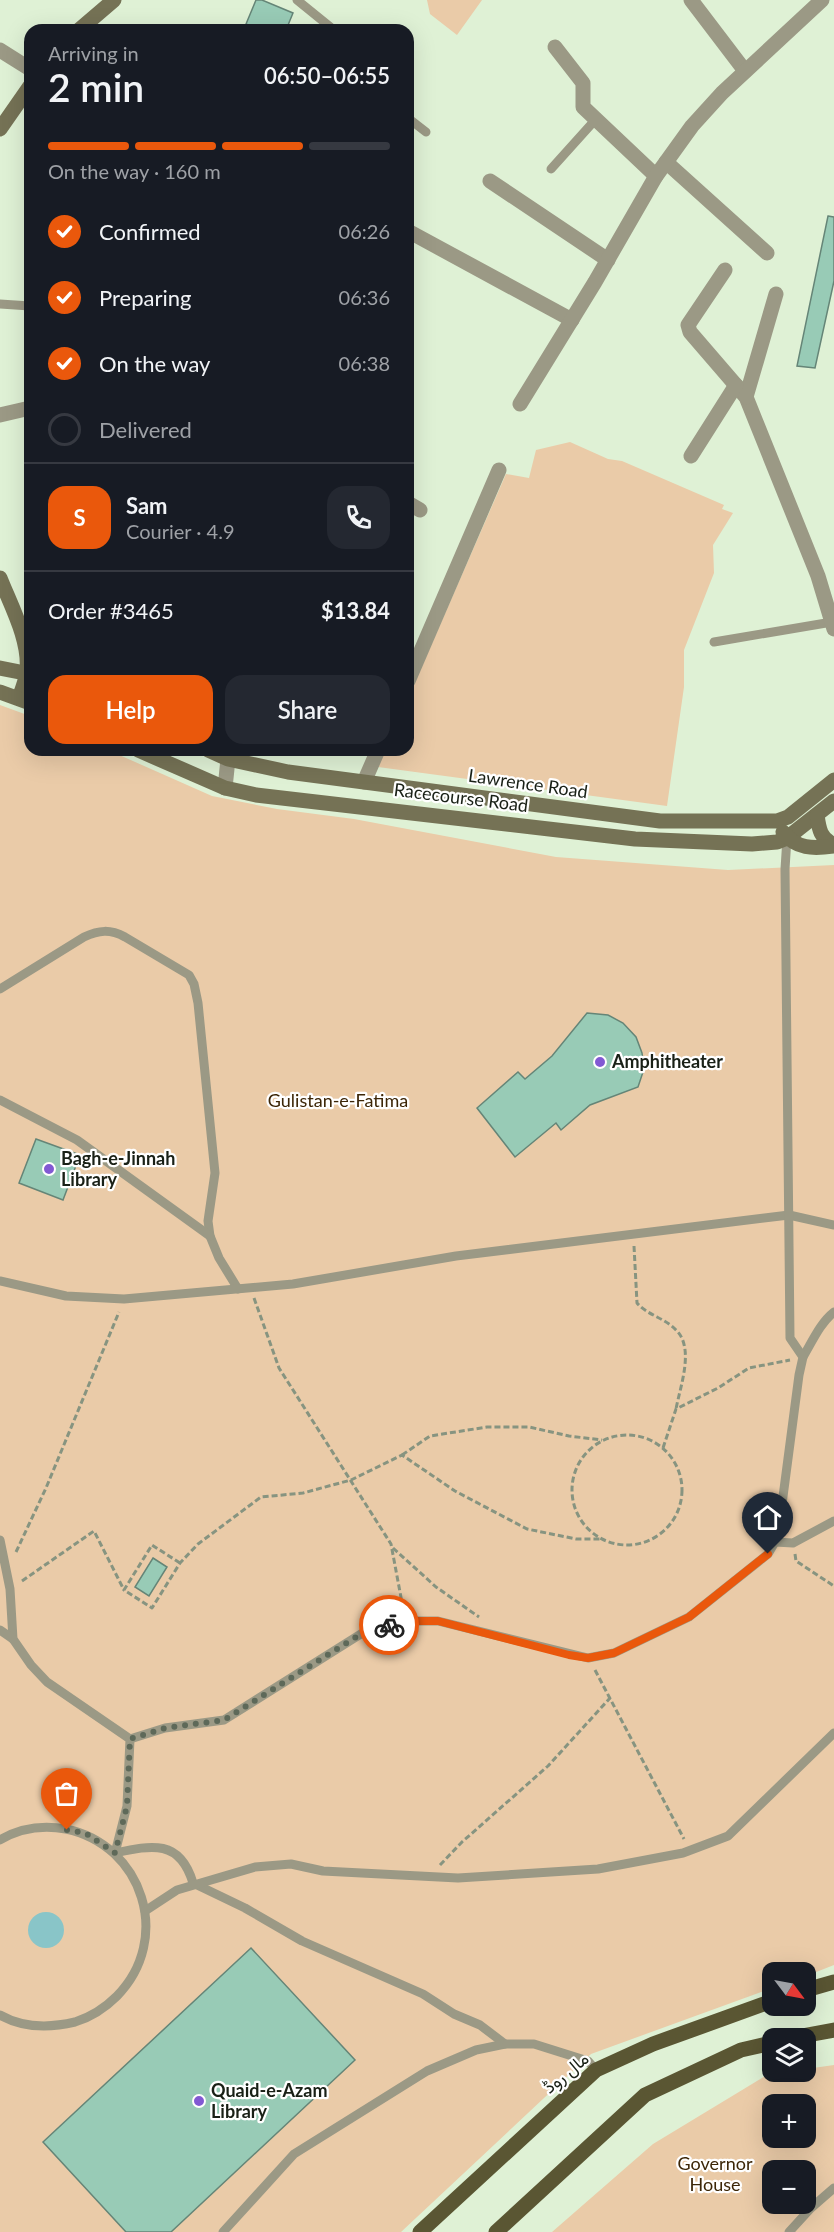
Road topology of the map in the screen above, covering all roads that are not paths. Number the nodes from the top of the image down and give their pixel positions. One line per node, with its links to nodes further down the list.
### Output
1 (114, 0): 5 (main road)
2 (297, 0): 6 (lane)
3 (691, 0): 10 (street)
4 (822, 0): 10 (street)
5 (86, 24)
6 (327, 24)
7 (555, 47): 12 (street)
8 (0, 50): 9 (street)
9 (24, 65)
10 (745, 71): 16 (street)
11 (24, 95): 14 (main road)
12 (596, 119): 17 (lane); 18 (street)
13 (414, 123): 15 (lane)
14 (0, 129)
15 (426, 132)
16 (666, 162): 18 (street); 21 (street)
17 (551, 169)
18 (656, 176): 22 (street)
19 (490, 181): 22 (street)
20 (414, 234): 27 (street)
21 (767, 253)
22 (608, 260): 27 (street)
23 (725, 270): 28 (street)
24 (776, 294): 29 (street)
25 (0, 304): 26 (lane)
26 (24, 306)
27 (572, 320): 30 (street)
28 (736, 384): 29 (street); 33 (street)
29 (746, 397): 36 (street)
30 (520, 404)
31 (24, 409): 32 (street)
32 (0, 415)
33 (691, 456)
34 (499, 470): 39 (street)
35 (0, 578): 37 (main road)
36 (833, 626): 38 (lane)
37 (24, 641)
38 (714, 642)
39 (414, 667)
40 (0, 668): 41 (main road)
41 (24, 673)
42 (0, 692): 43 (main road)
43 (24, 701)
44 (152, 756): 50 (main road, Racecourse Road)
45 (230, 756): 50 (street)
46 (236, 756): 49 (main road, Lawrence Road)
47 (375, 756): 49 (street)
48 (834, 780): 53 (main road)
49 (364, 782): 53 (main road, Lawrence Road)
50 (225, 788): 54 (main road, Racecourse Road)
51 (834, 801): 52 (main road)
52 (817, 815): 54 (main road); 55 (main road)
53 (777, 821): 54 (main road)
54 (787, 838): 55 (main road); 58 (lane)
55 (834, 845)
56 (0, 989): 60 (lane)
57 (0, 1100): 60 (lane)
58 (789, 1215): 59 (lane); 62 (lane); 64 (lane)
59 (834, 1225)
60 (210, 1236): 62 (lane)
61 (0, 1281): 62 (lane)
62 (238, 1290)
63 (834, 1312): 64 (lane)
64 (803, 1357): 67 (lane)
65 (834, 1521): 67 (lane)
66 (0, 1540): 69 (lane)
67 (776, 1542): 71 (lane)
68 (0, 1630): 69 (lane)
69 (13, 1639): 71 (lane)
70 (834, 1732): 74 (lane)
71 (130, 1739): 73 (lane)
72 (0, 1840): 73 (lane)
73 (115, 1853): 74 (lane); 75 (lane)
74 (193, 1883): 75 (lane); 83 (lane)
75 (145, 1911): 79 (lane)
76 (834, 1982): 77 (main road)
77 (816, 1987)
78 (762, 2005): 85 (main road, مال روڈ)
79 (3, 2017): 80 (lane)
80 (0, 2029)
81 (834, 2030): 82 (main road)
82 (816, 2033)
83 (505, 2044): 85 (lane); 87 (lane)
84 (762, 2045): 89 (main road)
85 (596, 2070): 88 (main road, مال روڈ)
86 (834, 2188): 90 (lane)
87 (223, 2232)
88 (420, 2232)
89 (496, 2232)
90 (789, 2232)

